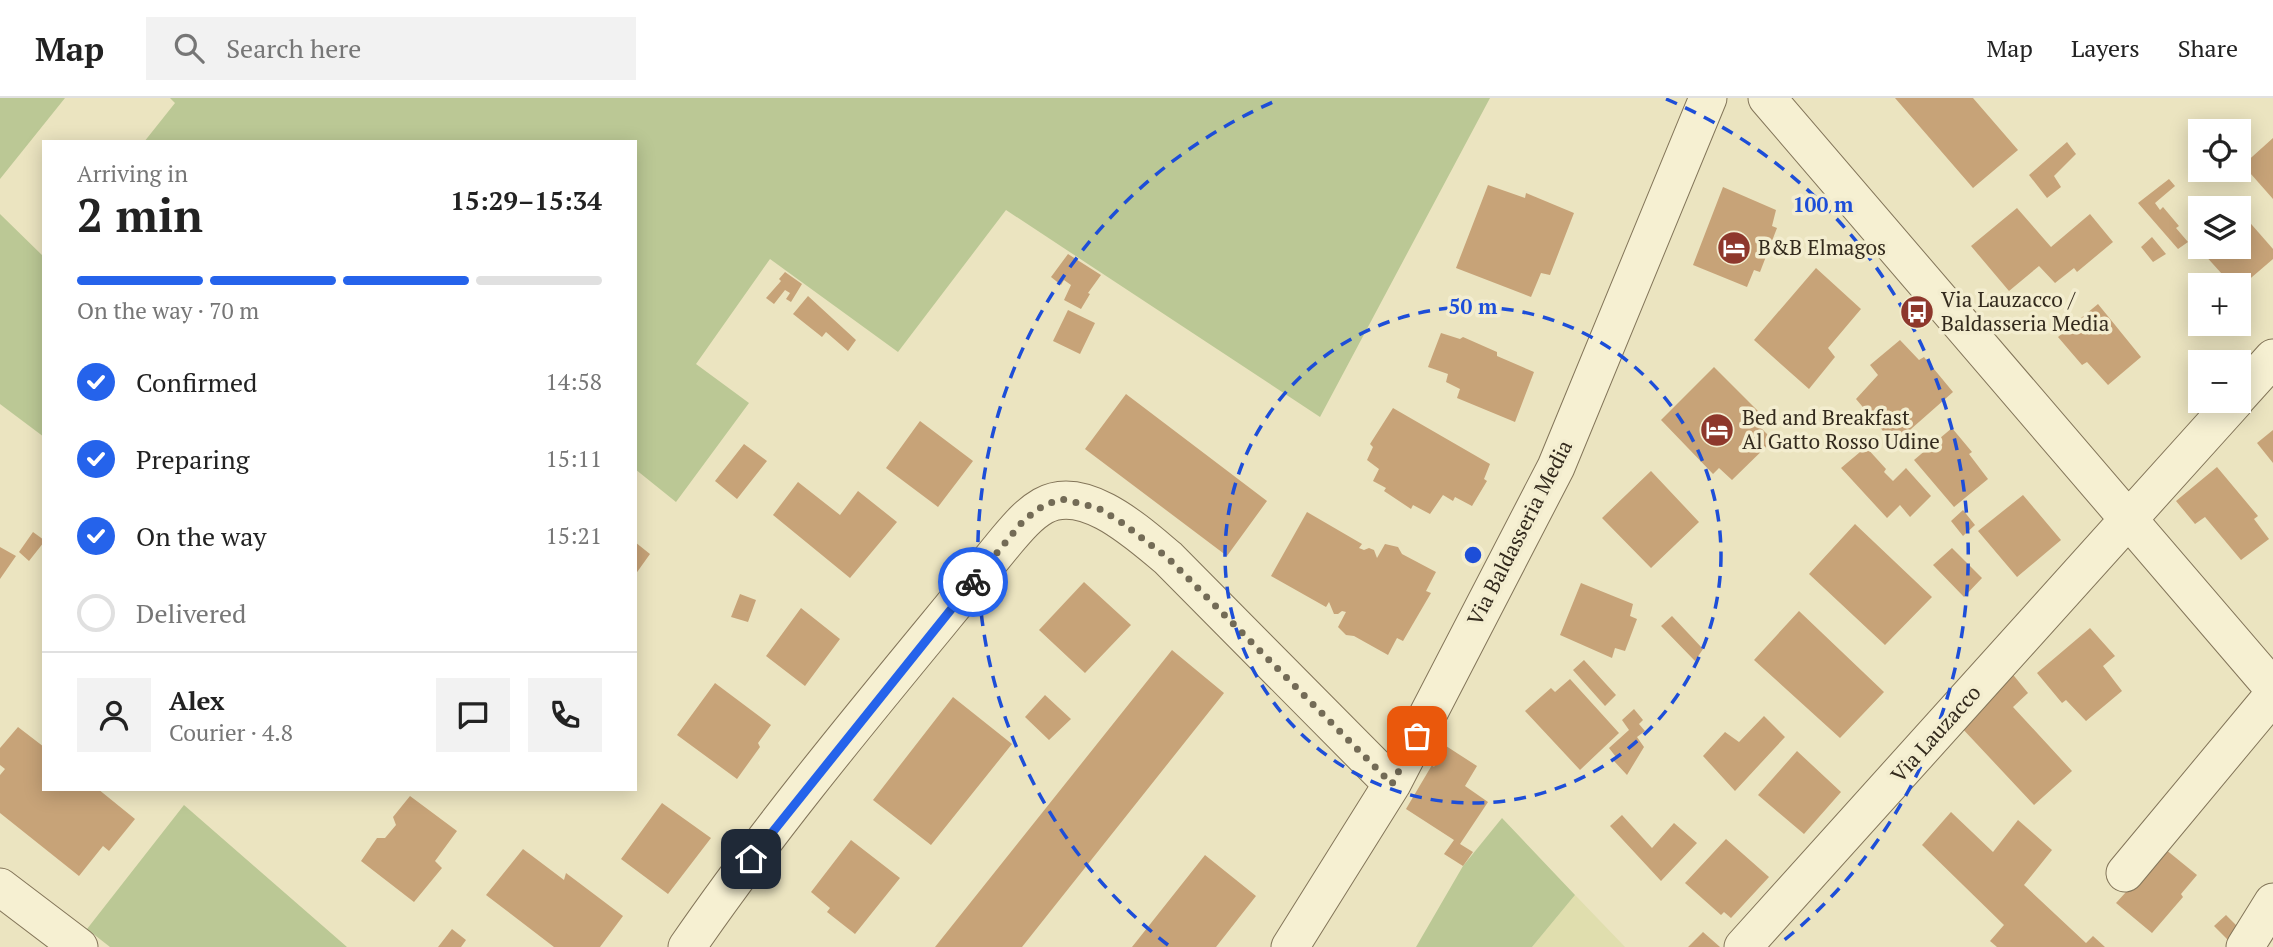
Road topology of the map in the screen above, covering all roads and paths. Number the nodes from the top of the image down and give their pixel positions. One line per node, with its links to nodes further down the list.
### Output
1 (1708, 98): 9 (street, Via Baldasseria Media)
2 (1768, 98): 6 (street)
3 (2273, 358): 4 (street, Via Lauzacco)
4 (2251, 383)
5 (2225, 413): 6 (street, Via Lauzacco)
6 (2130, 520): 7 (street); 16 (street, Via Lauzacco)
7 (2273, 688)
8 (2273, 695): 10 (street)
9 (1392, 784): 14 (street); 15 (street, Via Baldasseria Media)
10 (2125, 873)
11 (0, 887): 13 (street)
12 (2273, 902): 17 (street)
13 (79, 947)
14 (687, 947)
15 (1290, 947)
16 (1743, 947)
17 (2245, 947)

